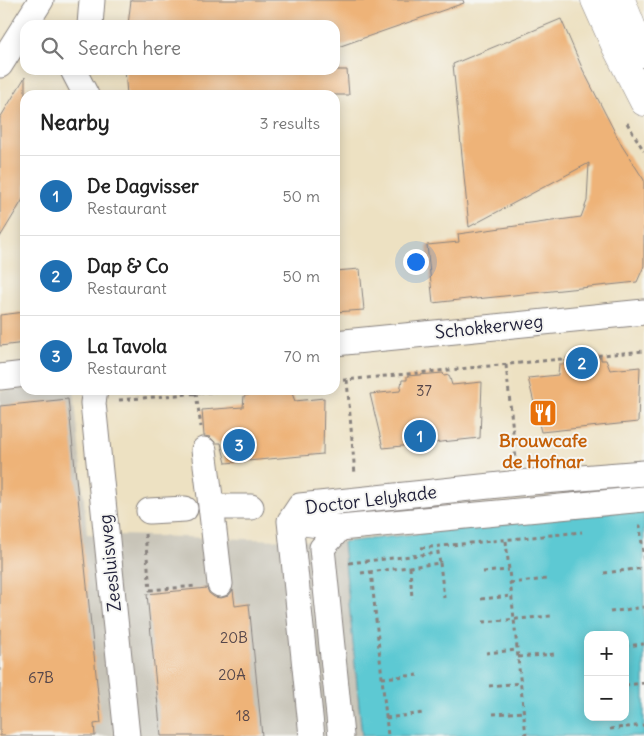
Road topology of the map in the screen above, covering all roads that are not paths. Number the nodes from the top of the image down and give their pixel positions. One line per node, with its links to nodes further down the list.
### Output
1 (92, 0): 6 (street)
2 (595, 0): 14 (main road)
3 (621, 0): 8 (main road)
4 (39, 7): 5 (street)
5 (30, 20)
6 (90, 20)
7 (20, 35): 9 (street)
8 (644, 53)
9 (0, 64)
10 (75, 75): 12 (street)
11 (88, 75): 13 (street)
12 (84, 90)
13 (87, 90)
14 (644, 102)
15 (644, 312): 16 (street, Schokkerweg)
16 (340, 342)
17 (20, 375): 18 (street)
18 (0, 377)
19 (94, 396): 30 (street, Zeesluisweg)
20 (204, 450): 24 (street)
21 (644, 473): 26 (street, Doctor Lelykade)
22 (644, 499): 28 (street)
23 (251, 507): 24 (street)
24 (211, 508): 29 (street)
25 (185, 509): 27 (street)
26 (290, 521): 28 (street); 31 (street, Doctor Lelykade)
27 (147, 522)
28 (340, 528): 32 (street)
29 (209, 585)
30 (127, 736)
31 (312, 736)
32 (341, 736)

